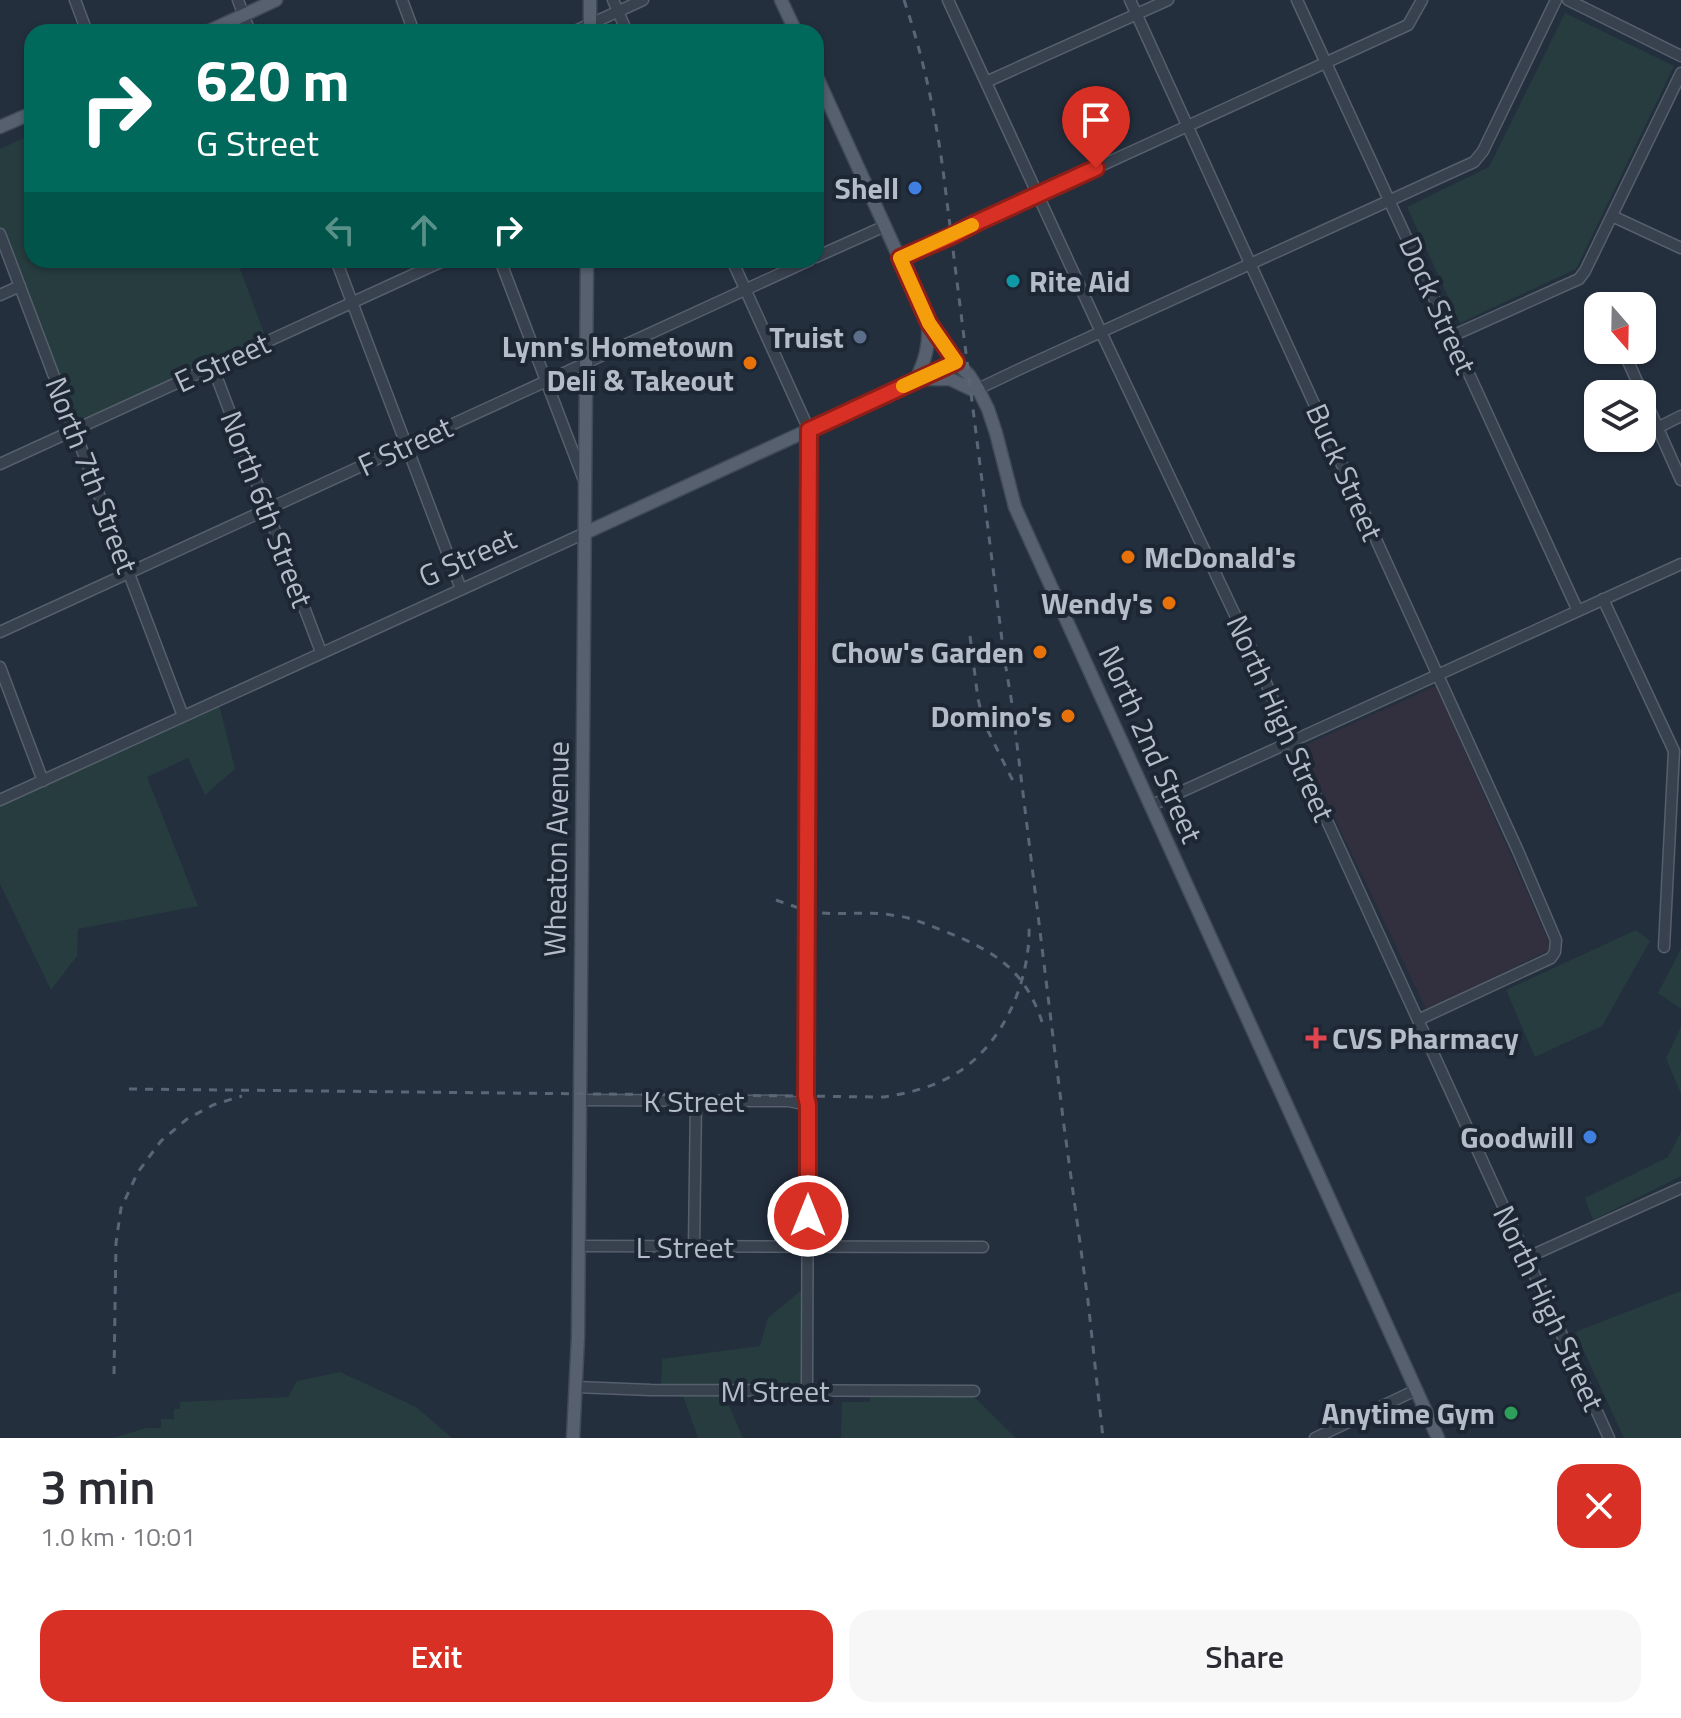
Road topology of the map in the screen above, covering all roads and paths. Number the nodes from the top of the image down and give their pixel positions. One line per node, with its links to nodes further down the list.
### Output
1 (75, 0): 19 (street)
2 (238, 0): 18 (street)
3 (276, 0): 18 (main road)
4 (402, 0): 22 (street)
5 (590, 0): 23 (main road)
6 (613, 0): 16 (street)
7 (643, 0): 16 (street)
8 (781, 0): 26 (main road)
9 (948, 0): 30 (street, North High Street)
10 (1130, 0): 17 (street, Buck Street)
11 (1168, 0): 17 (street)
12 (1297, 0): 28 (street, Dock Street)
13 (1422, 0): 28 (street)
14 (1556, 0): 36 (street)
15 (1568, 0): 27 (street)
16 (618, 11): 24 (street); 25 (street)
17 (1136, 14): 30 (street); 34 (street, Buck Street)
18 (244, 15): 20 (main road); 21 (street)
19 (84, 24)
20 (224, 24)
21 (247, 24)
22 (411, 24)
23 (590, 24)
24 (597, 24)
25 (624, 24)
26 (792, 24)
27 (1681, 56)
28 (1327, 63): 34 (street); 36 (street, Dock Street)
29 (1681, 73): 37 (street)
30 (986, 82): 35 (street, North High Street)
31 (824, 96): 38 (main road, North 2nd Street)
32 (24, 116): 33 (main road)
33 (0, 127)
34 (1188, 127): 35 (street); 43 (street, Buck Street)
35 (1038, 195): 42 (street); 55 (street, North High Street)
36 (1390, 199): 43 (street); 56 (street, Dock Street)
37 (1612, 216): 40 (street); 56 (street)
38 (885, 226): 41 (street); 42 (main road, North 2nd Street)
39 (0, 234): 50 (street, North 7th Street)
40 (1681, 248)
41 (824, 253)
42 (900, 258): 54 (main road, North 2nd Street)
43 (1251, 264): 55 (street); 82 (street, Buck Street)
44 (339, 268): 53 (street)
45 (428, 268): 53 (street, E Street)
46 (503, 268): 62 (street)
47 (587, 268): 58 (main road, Wheaton Avenue)
48 (736, 268): 51 (street)
49 (793, 268): 51 (street, F Street)
50 (20, 286): 52 (street); 66 (street, North 7th Street)
51 (746, 290): 58 (street, F Street); 67 (street)
52 (0, 295)
53 (352, 303): 60 (street, E Street); 68 (street)
54 (928, 319): 57 (main road, North 2nd Street); 61 (main road)
55 (1101, 332): 63 (street); 84 (street, North High Street)
56 (1452, 336): 78 (street, Dock Street)
57 (956, 362): 61 (main road, G Street); 63 (main road, North 2nd Street)
58 (586, 363): 62 (street, F Street); 71 (main road, Wheaton Avenue)
59 (1629, 364): 65 (street)
60 (212, 365): 66 (street, E Street); 72 (street, North 6th Street)
61 (916, 380): 63 (main road); 67 (main road, G Street)
62 (546, 381): 68 (street, F Street); 71 (street)
63 (978, 389): 87 (main road, North 2nd Street)
64 (1681, 416): 65 (street)
65 (1657, 428): 70 (street)
66 (74, 430): 69 (street, E Street); 75 (street, North 7th Street)
67 (809, 430): 73 (main road, G Street); 92 (street)
68 (406, 445): 72 (street, F Street); 76 (street)
69 (0, 464)
70 (1681, 480)
71 (585, 484): 73 (main road, Wheaton Avenue)
72 (267, 509): 75 (street, F Street); 80 (street, North 6th Street)
73 (585, 533): 76 (street, G Street); 90 (main road, Wheaton Avenue)
74 (1681, 564): 77 (street)
75 (129, 573): 79 (street, F Street); 83 (street, North 7th Street)
76 (461, 589): 80 (street, G Street)
77 (1603, 599): 78 (street); 88 (street)
78 (1578, 611): 82 (street)
79 (0, 632)
80 (321, 652): 83 (street, G Street)
81 (0, 667): 85 (street)
82 (1436, 675): 84 (street); 89 (street, Buck Street)
83 (183, 716): 85 (street, G Street)
84 (1291, 742): 87 (street); 89 (street, North High Street)
85 (43, 781): 86 (street, G Street)
86 (0, 800)
87 (1150, 806): 100 (main road, North 2nd Street)
88 (1664, 947)
89 (1418, 1020): 98 (street, North High Street)
90 (580, 1100): 91 (street, K Street); 94 (main road, Wheaton Avenue)
91 (696, 1101): 92 (street, K Street); 95 (street)
92 (808, 1105): 96 (street)
93 (1681, 1188): 98 (street)
94 (579, 1246): 95 (street, L Street); 99 (main road, Wheaton Avenue)
95 (694, 1247): 96 (street, L Street)
96 (808, 1247): 97 (street, L Street); 101 (street)
97 (983, 1247)
98 (1526, 1258): 106 (street, North High Street)
99 (576, 1387): 101 (street, M Street); 103 (main road, Wheaton Avenue)
100 (1416, 1390): 104 (street); 105 (main road, North 2nd Street)
101 (807, 1391): 102 (street, M Street)
102 (974, 1391)
103 (573, 1438)
104 (1315, 1438)
105 (1438, 1438)
106 (1609, 1438)

